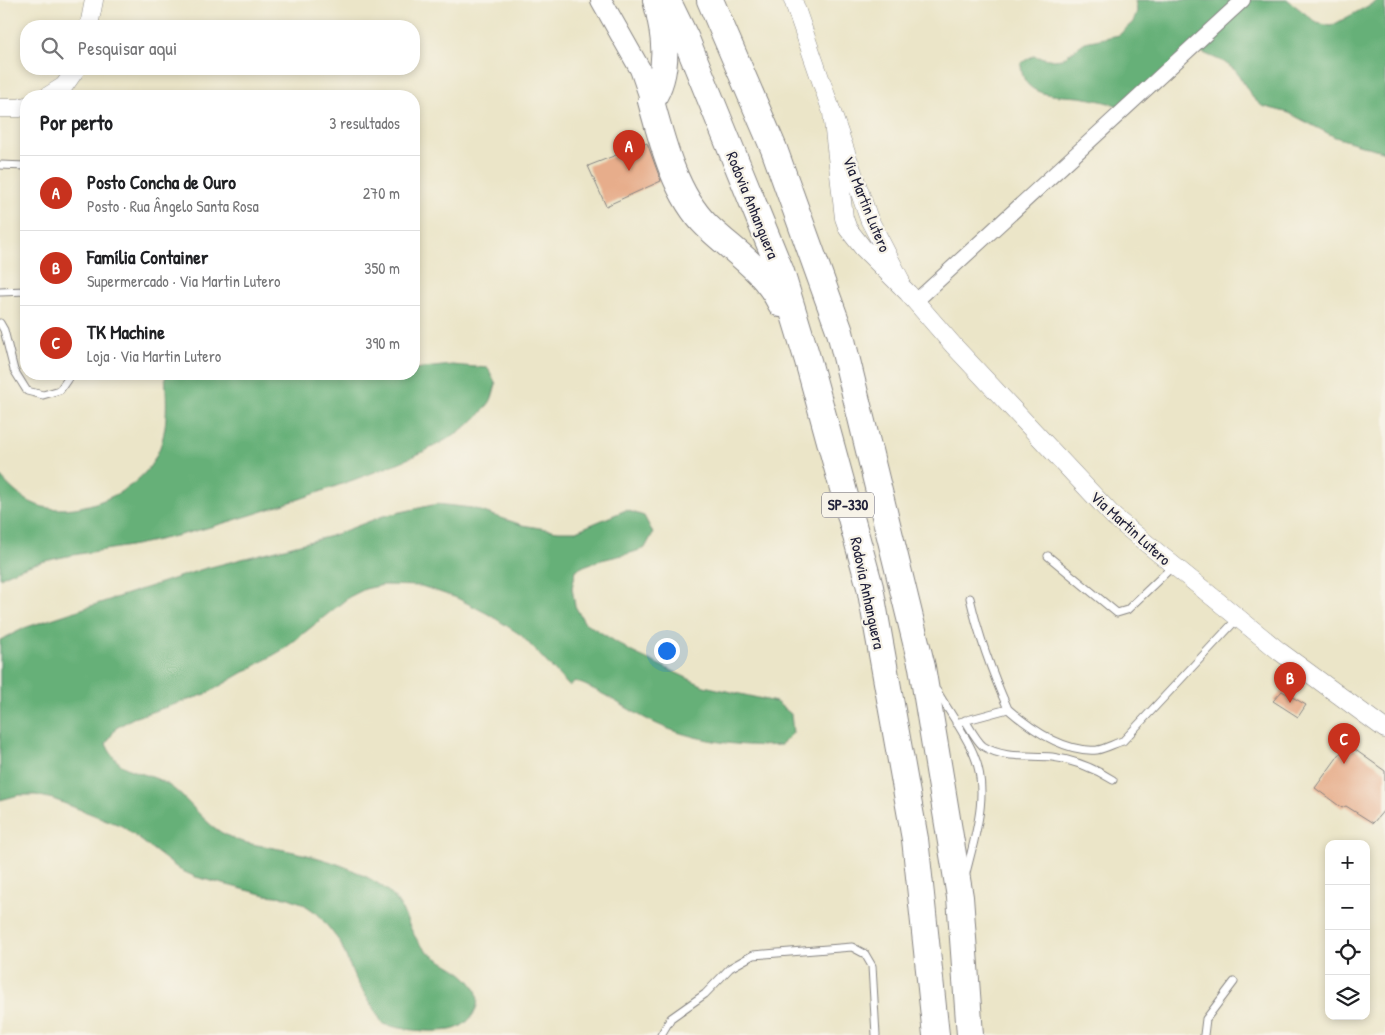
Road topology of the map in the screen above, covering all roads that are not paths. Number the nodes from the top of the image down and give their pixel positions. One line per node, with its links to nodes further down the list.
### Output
1 (94, 0): 8 (street)
2 (601, 0): 11 (main road)
3 (656, 0): 11 (highway)
4 (667, 0): 23 (highway, Rodovia Anhanguera / SP-330)
5 (710, 0): 31 (highway, Rodovia Anhanguera / SP-330)
6 (794, 0): 14 (street, Via Martin Lutero)
7 (1243, 0): 21 (street)
8 (90, 20)
9 (72, 75): 10 (street)
10 (58, 90)
11 (651, 101): 23 (highway)
12 (0, 108): 13 (street)
13 (20, 108)
14 (832, 113): 17 (street, Via Martin Lutero); 18 (street, Via Martin Lutero)
15 (0, 165): 16 (lane)
16 (20, 166)
17 (868, 215): 18 (street); 21 (street, Via Martin Lutero)
18 (846, 223): 21 (street, Via Martin Lutero)
19 (20, 291): 20 (lane)
20 (0, 292)
21 (911, 298): 28 (street, Via Martin Lutero)
22 (0, 324): 24 (lane)
23 (808, 361): 41 (highway, Rodovia Anhanguera / SP-330)
24 (20, 380)
25 (20, 380): 26 (lane)
26 (66, 380)
27 (1048, 556): 28 (lane)
28 (1174, 566): 30 (street, Via Martin Lutero)
29 (970, 598): 32 (lane)
30 (1238, 618): 32 (lane); 35 (street, Via Martin Lutero)
31 (922, 667): 34 (lane); 37 (highway, Rodovia Anhanguera / SP-330)
32 (1008, 709): 33 (lane)
33 (965, 720): 34 (lane); 36 (lane)
34 (956, 723): 37 (lane)
35 (1385, 729)
36 (1113, 780)
37 (960, 898): 42 (highway, Rodovia Anhanguera / SP-330)
38 (1234, 982): 43 (lane)
39 (661, 1035): 40 (lane)
40 (876, 1035)
41 (936, 1035)
42 (970, 1035)
43 (1204, 1035)

